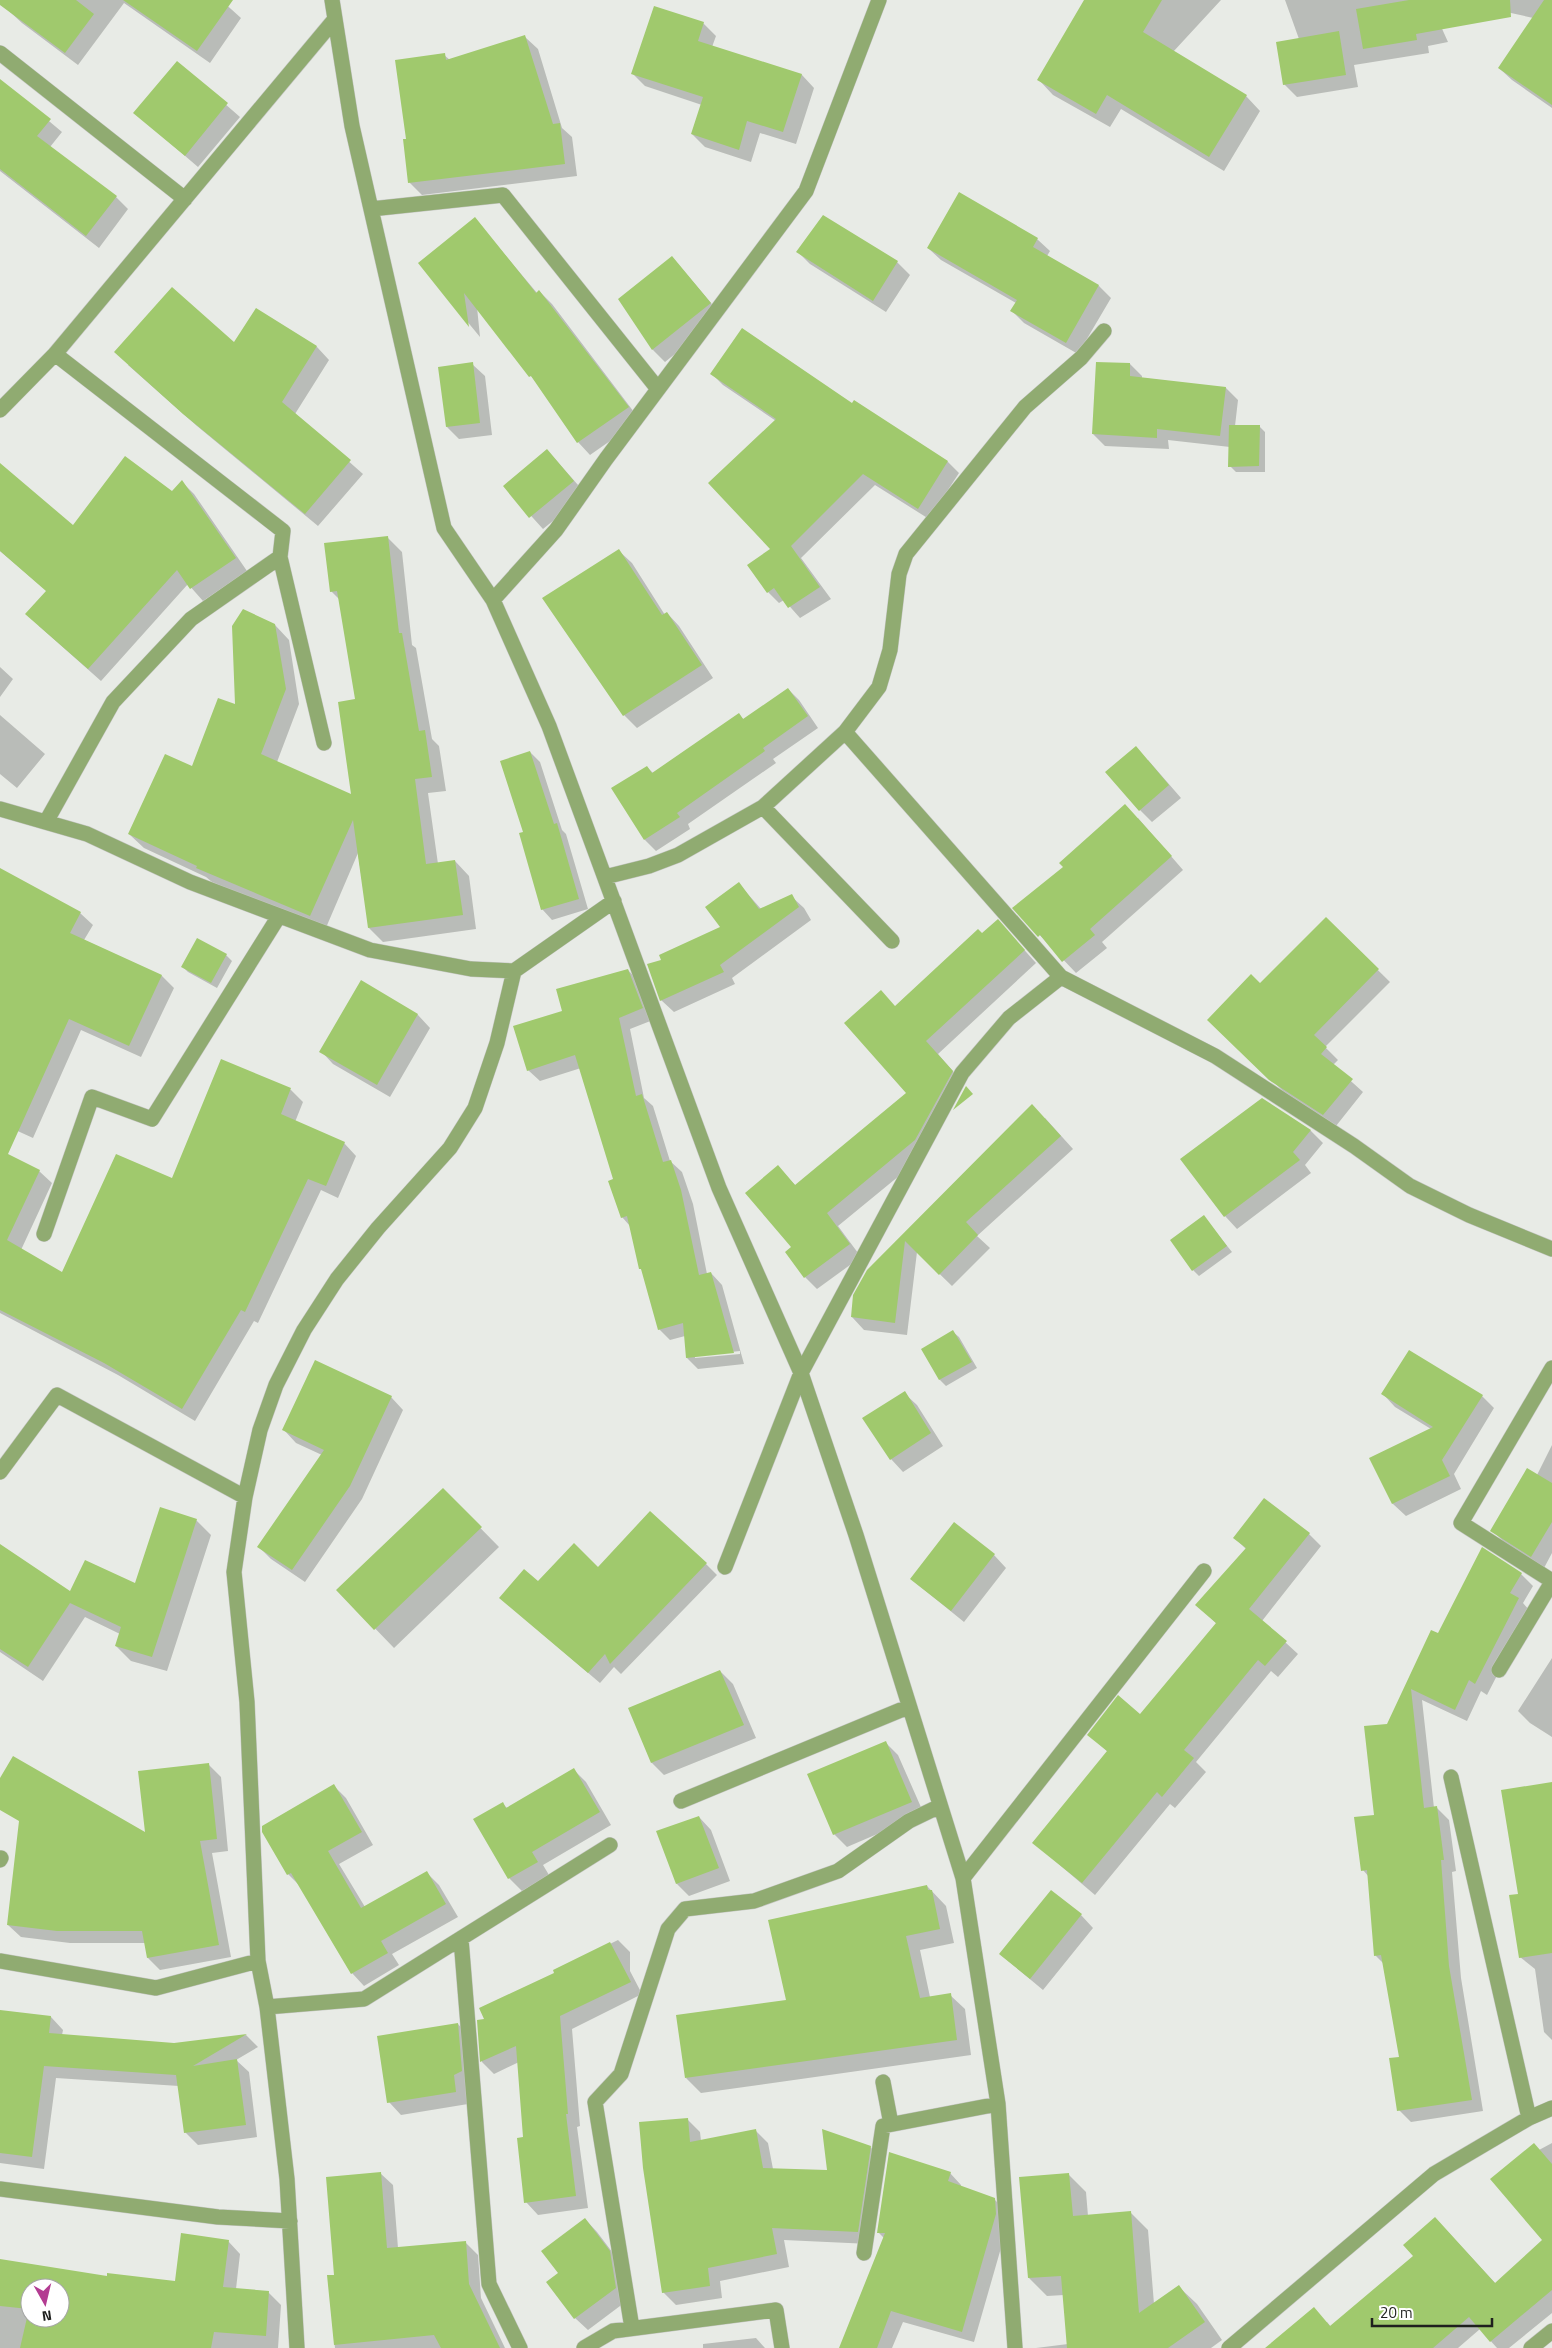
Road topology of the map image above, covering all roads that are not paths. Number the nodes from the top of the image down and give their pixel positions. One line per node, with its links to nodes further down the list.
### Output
1 (332, 0): 3 (street)
2 (879, 0): 9 (street)
3 (335, 19): 5 (street); 6 (street)
4 (0, 53): 5 (street)
5 (185, 200): 8 (street)
6 (371, 209): 9 (street); 12 (street)
7 (1104, 331): 13 (street)
8 (55, 354): 10 (street); 11 (street)
9 (658, 389): 12 (street)
10 (0, 410)
11 (280, 557): 14 (street); 17 (street)
12 (493, 600): 18 (street)
13 (845, 732): 15 (street); 23 (street)
14 (324, 743)
15 (763, 807): 18 (street); 21 (street)
16 (0, 809): 17 (street)
17 (46, 822): 20 (street)
18 (605, 877): 19 (street)
19 (614, 901): 22 (street); 27 (street)
20 (279, 916): 22 (street); 24 (street)
21 (892, 941)
22 (514, 971): 29 (street)
23 (1061, 977): 25 (street); 27 (street)
24 (44, 1234)
25 (1552, 1249)
26 (1552, 1368): 32 (street)
27 (801, 1373): 30 (street); 34 (street)
28 (0, 1472): 29 (street)
29 (245, 1498): 42 (street)
30 (725, 1567)
31 (1204, 1571): 39 (street)
32 (1552, 1581): 33 (street)
33 (1499, 1670)
34 (908, 1707): 36 (street); 37 (street)
35 (1451, 1777): 47 (street)
36 (681, 1801)
37 (940, 1806): 39 (street); 52 (street)
38 (610, 1845): 40 (street)
39 (963, 1878): 45 (street)
40 (461, 1939): 43 (street); 55 (street)
41 (0, 1961): 42 (street)
42 (258, 1961): 43 (street)
43 (267, 2006): 50 (street)
44 (883, 2082): 48 (street)
45 (998, 2104): 48 (street); 58 (street)
46 (1552, 2108): 47 (street)
47 (1529, 2118): 59 (street)
48 (891, 2124): 51 (street)
49 (0, 2190): 50 (street)
50 (290, 2221): 54 (street)
51 (864, 2253)
52 (632, 2328): 56 (street); 57 (street)
53 (1552, 2331): 60 (street)
54 (297, 2348)
55 (520, 2348)
56 (584, 2348)
57 (782, 2348)
58 (1015, 2348)
59 (1229, 2348)
60 (1531, 2348)

